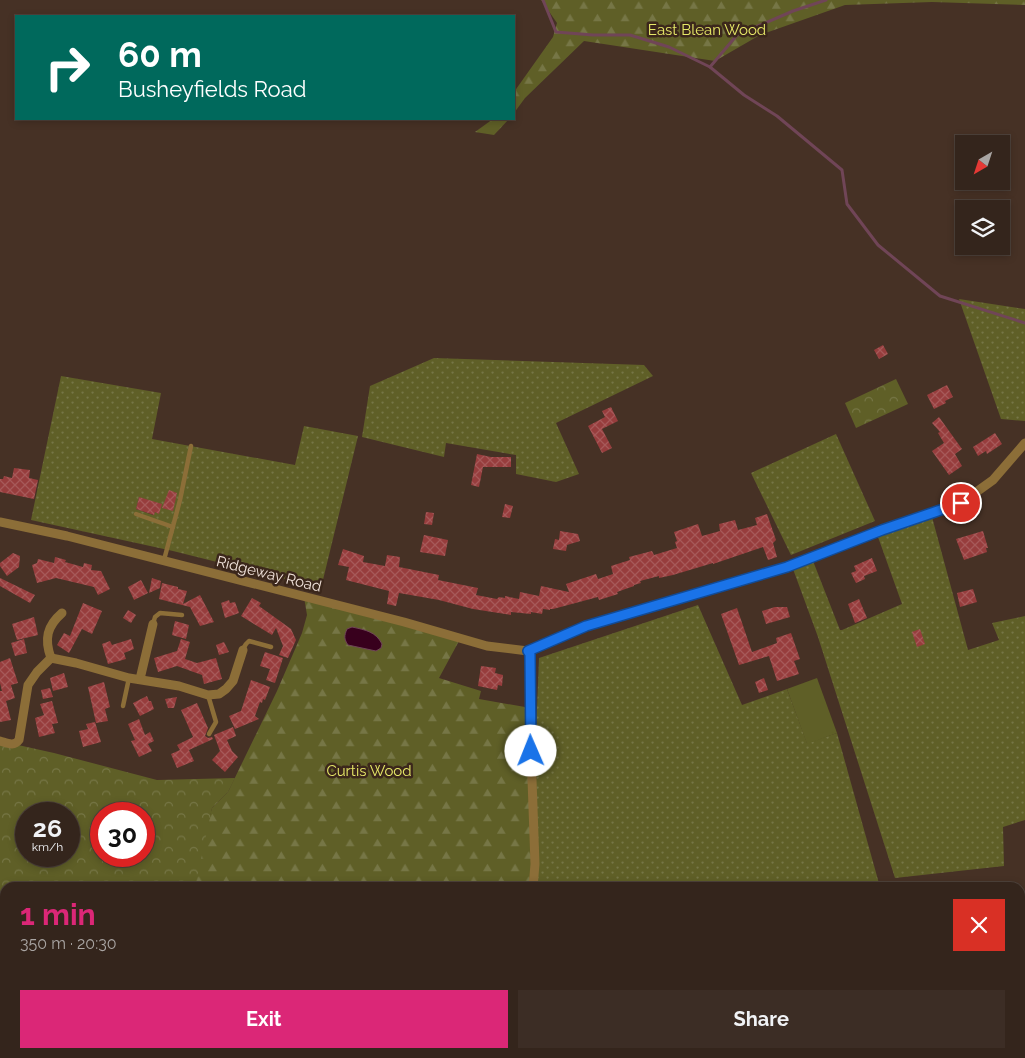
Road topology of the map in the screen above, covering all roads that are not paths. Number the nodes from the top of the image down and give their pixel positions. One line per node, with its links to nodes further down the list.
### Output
1 (1025, 443): 12 (street)
2 (190, 446): 5 (lane)
3 (136, 514): 5 (lane)
4 (0, 522): 6 (street, Ridgeway Road)
5 (173, 527): 6 (lane)
6 (163, 562): 12 (street, Ridgeway Road)
7 (62, 613): 13 (street)
8 (182, 615): 9 (lane)
9 (153, 624): 15 (street)
10 (271, 647): 11 (lane)
11 (243, 650): 16 (street)
12 (530, 652): 20 (street)
13 (51, 658): 14 (street); 19 (street)
14 (130, 678): 15 (street); 17 (lane)
15 (140, 679): 16 (street)
16 (208, 695): 18 (lane)
17 (123, 706)
18 (209, 734)
19 (0, 742)
20 (533, 882)

